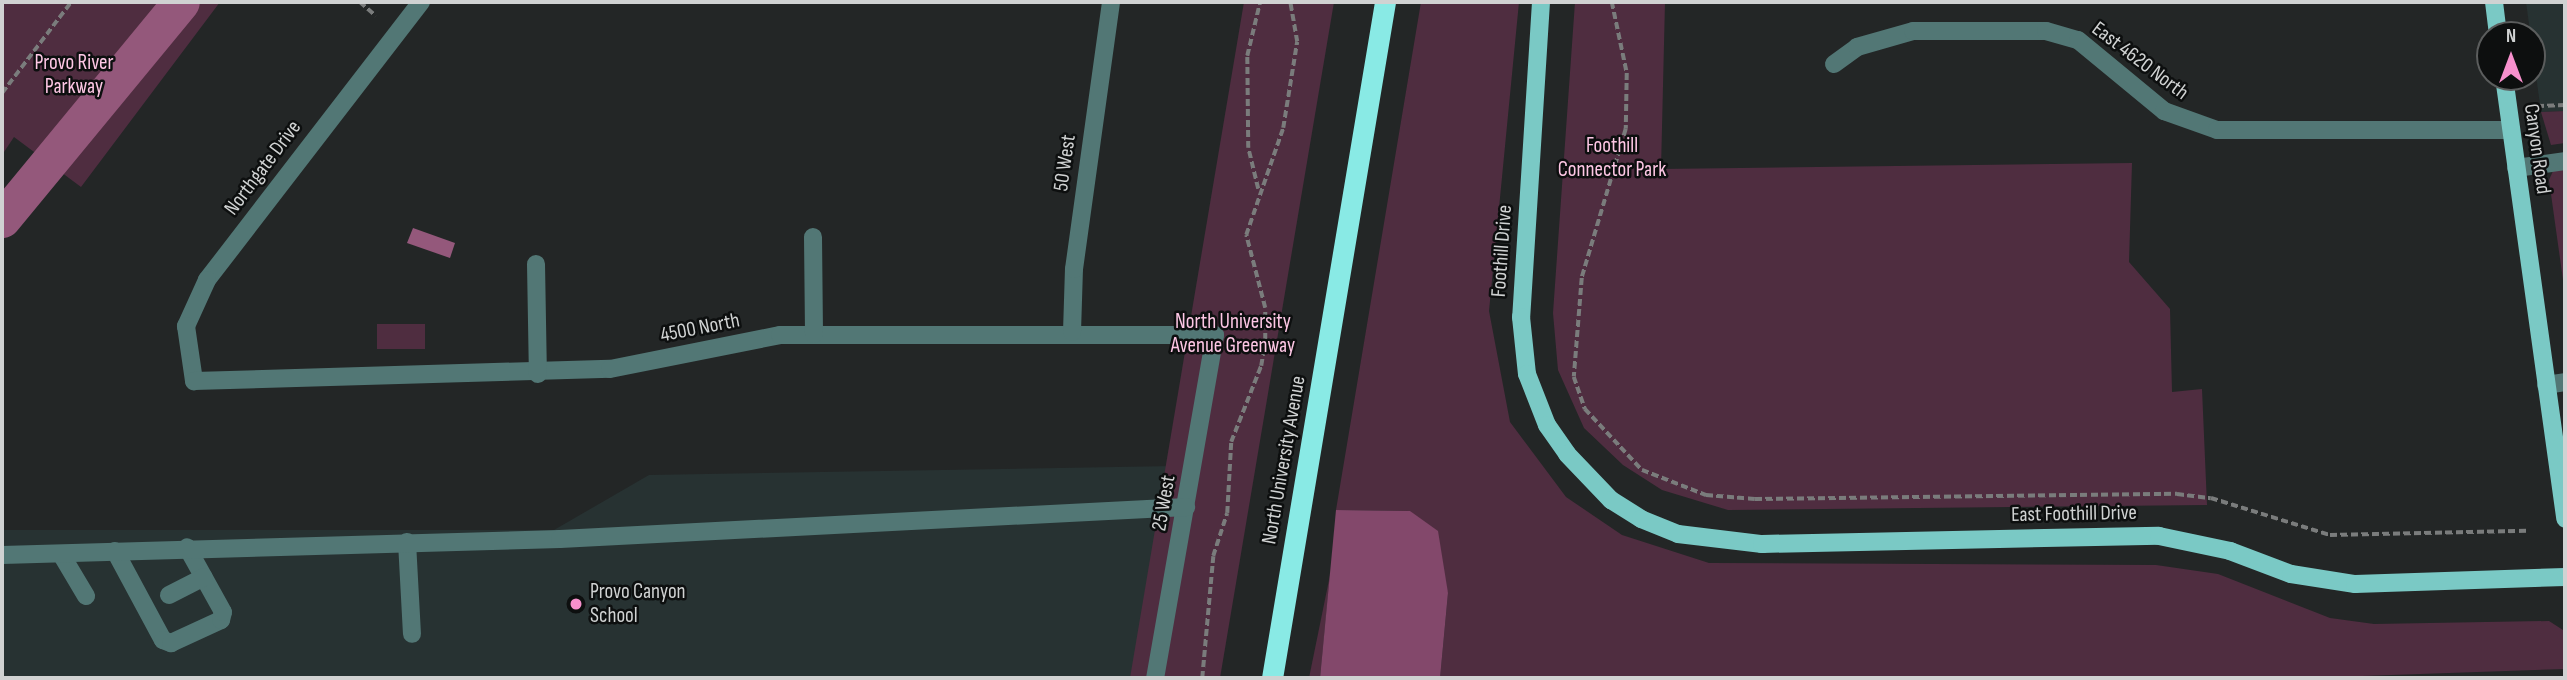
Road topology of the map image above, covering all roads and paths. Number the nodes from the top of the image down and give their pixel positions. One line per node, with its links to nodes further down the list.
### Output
1 (71, 2): 15 (path)
2 (360, 2): 11 (path)
3 (421, 2): 28 (street, Northgate Drive)
4 (1111, 2): 24 (street, 50 West)
5 (1260, 2): 21 (path)
6 (1290, 2): 21 (path)
7 (1385, 2): 47 (highway, North University Avenue)
8 (1541, 2): 31 (main road, Foothill Drive)
9 (1612, 2): 34 (path)
10 (2494, 2): 12 (main road)
11 (376, 16)
12 (2496, 21)
13 (1834, 64): 18 (street, East 4620 North)
14 (2506, 91): 18 (main road, Canyon Road)
15 (2, 93)
16 (2565, 104): 17 (path)
17 (2537, 106)
18 (2510, 130): 20 (main road, Canyon Road)
19 (2565, 162): 20 (street)
20 (2516, 169): 30 (main road, Canyon Road)
21 (1258, 191): 46 (path)
22 (813, 237): 25 (street)
23 (537, 264): 27 (street)
24 (1072, 332): 25 (street, 4500 North); 26 (street, 4500 North)
25 (814, 334): 27 (street, 4500 North)
26 (1214, 335): 32 (street, 25 West)
27 (538, 374): 28 (street, 4500 North)
28 (194, 381)
29 (2565, 382): 30 (street)
30 (2546, 385): 33 (main road, Canyon Road)
31 (1592, 482): 41 (main road, East Foothill Drive)
32 (1186, 508): 35 (street); 45 (street, 25 West)
33 (2565, 519)
34 (2527, 531)
35 (407, 542): 36 (street); 44 (street)
36 (187, 547): 37 (street); 40 (street)
37 (114, 551): 38 (street); 40 (street)
38 (61, 554): 39 (street); 43 (street)
39 (2, 555)
40 (204, 577): 42 (street)
41 (2565, 577)
42 (169, 595)
43 (86, 596)
44 (412, 634)
45 (1155, 678)
46 (1202, 678)
47 (1272, 678)

